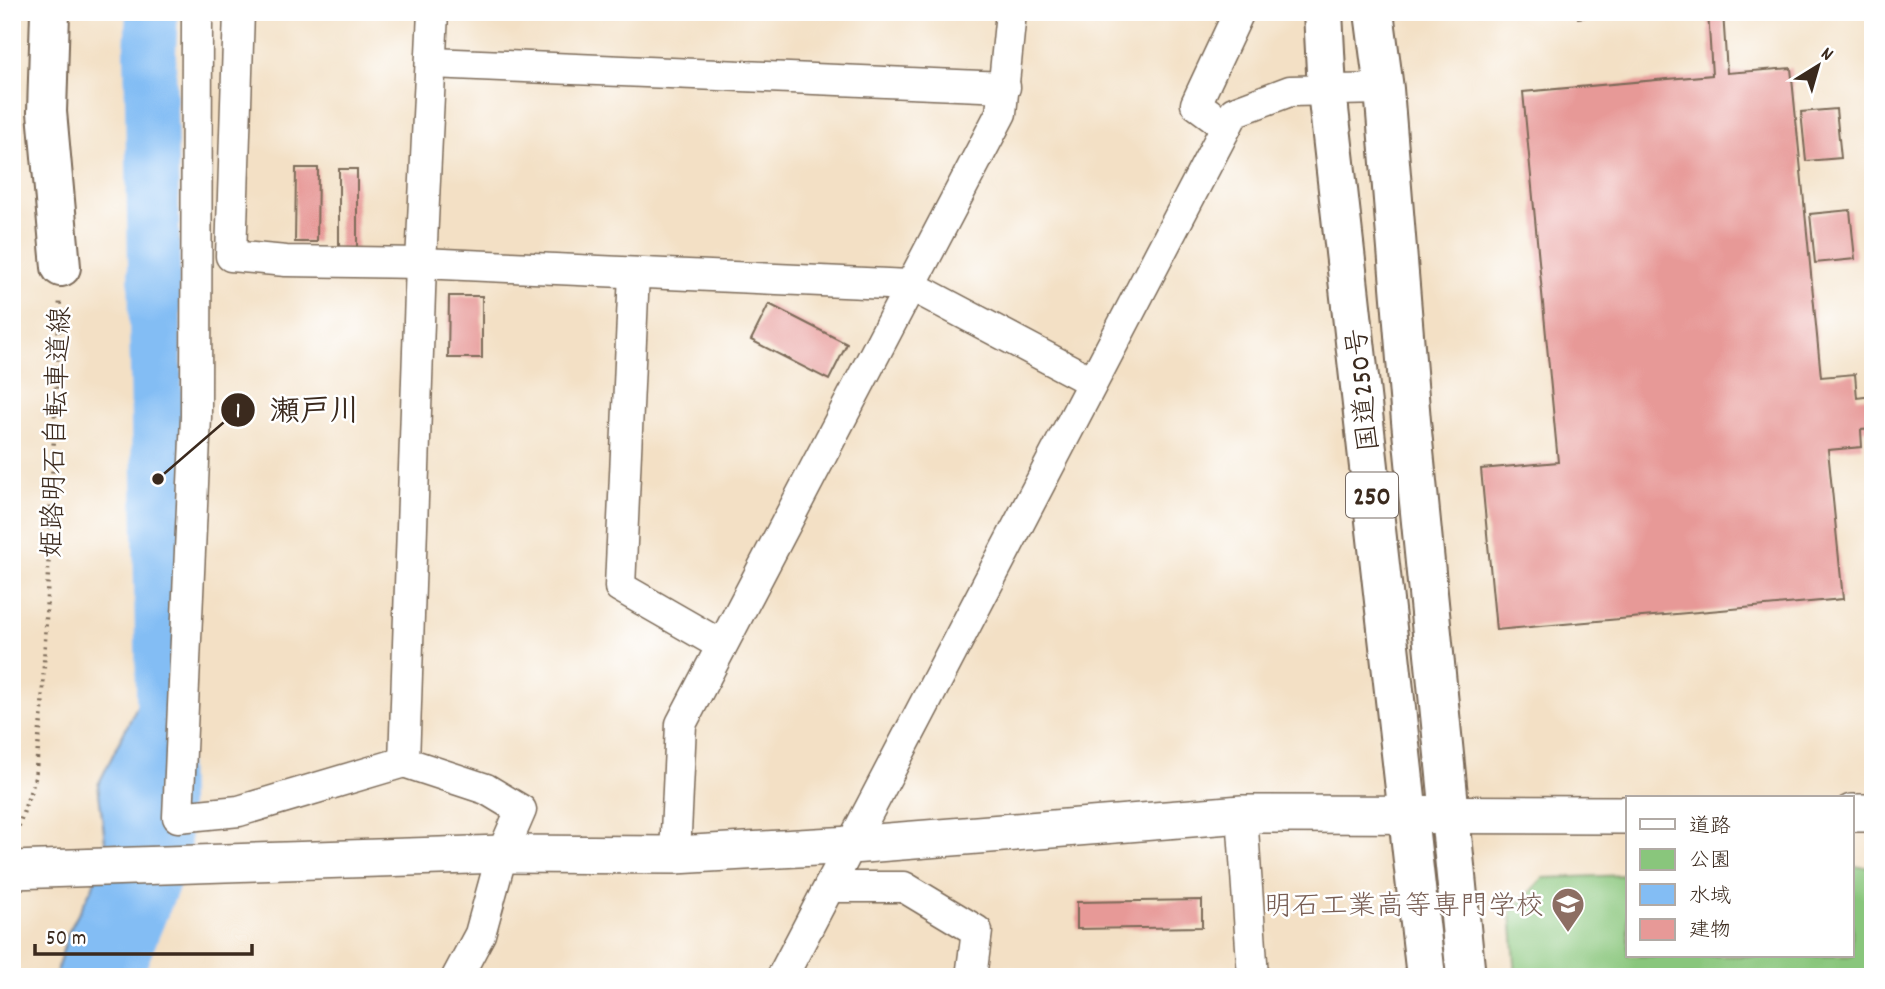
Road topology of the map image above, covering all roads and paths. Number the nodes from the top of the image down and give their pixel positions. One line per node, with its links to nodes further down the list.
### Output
1 (50, 12): 15 (main road, 姫路明石自転車道線)
2 (197, 12): 20 (street)
3 (239, 12): 14 (street)
4 (433, 12): 9 (street)
5 (1012, 12): 10 (street)
6 (1239, 12): 13 (street)
7 (1323, 12): 12 (main road, 国道250号 / 250)
8 (1374, 12): 11 (main road, 国道250号 / 250)
9 (430, 63): 10 (street); 14 (street)
10 (1005, 87): 17 (street)
11 (1384, 89): 12 (street); 26 (main road, 国道250号 / 250)
12 (1327, 92): 13 (street); 24 (main road, 国道250号 / 250)
13 (1226, 126): 18 (street)
14 (421, 263): 16 (street); 20 (street)
15 (61, 267): 30 (path, 姫路明石自転車道線)
16 (634, 273): 17 (street); 19 (street)
17 (910, 285): 18 (street); 19 (street)
18 (1091, 381): 27 (street)
19 (721, 645): 29 (street)
20 (404, 762): 28 (street)
21 (1854, 813): 22 (street)
22 (1873, 813)
23 (1242, 814): 24 (street); 27 (street); 35 (street)
24 (1408, 814): 26 (street); 36 (main road, 国道250号 / 250)
25 (1626, 815): 26 (street)
26 (1451, 817): 37 (main road, 国道250号 / 250)
27 (851, 845): 29 (street); 31 (street)
28 (502, 854): 29 (street); 30 (street); 32 (street)
29 (675, 855)
30 (14, 861)
31 (829, 887): 33 (street); 34 (street)
32 (457, 977)
33 (782, 977)
34 (971, 977)
35 (1253, 977)
36 (1426, 977)
37 (1466, 977)

